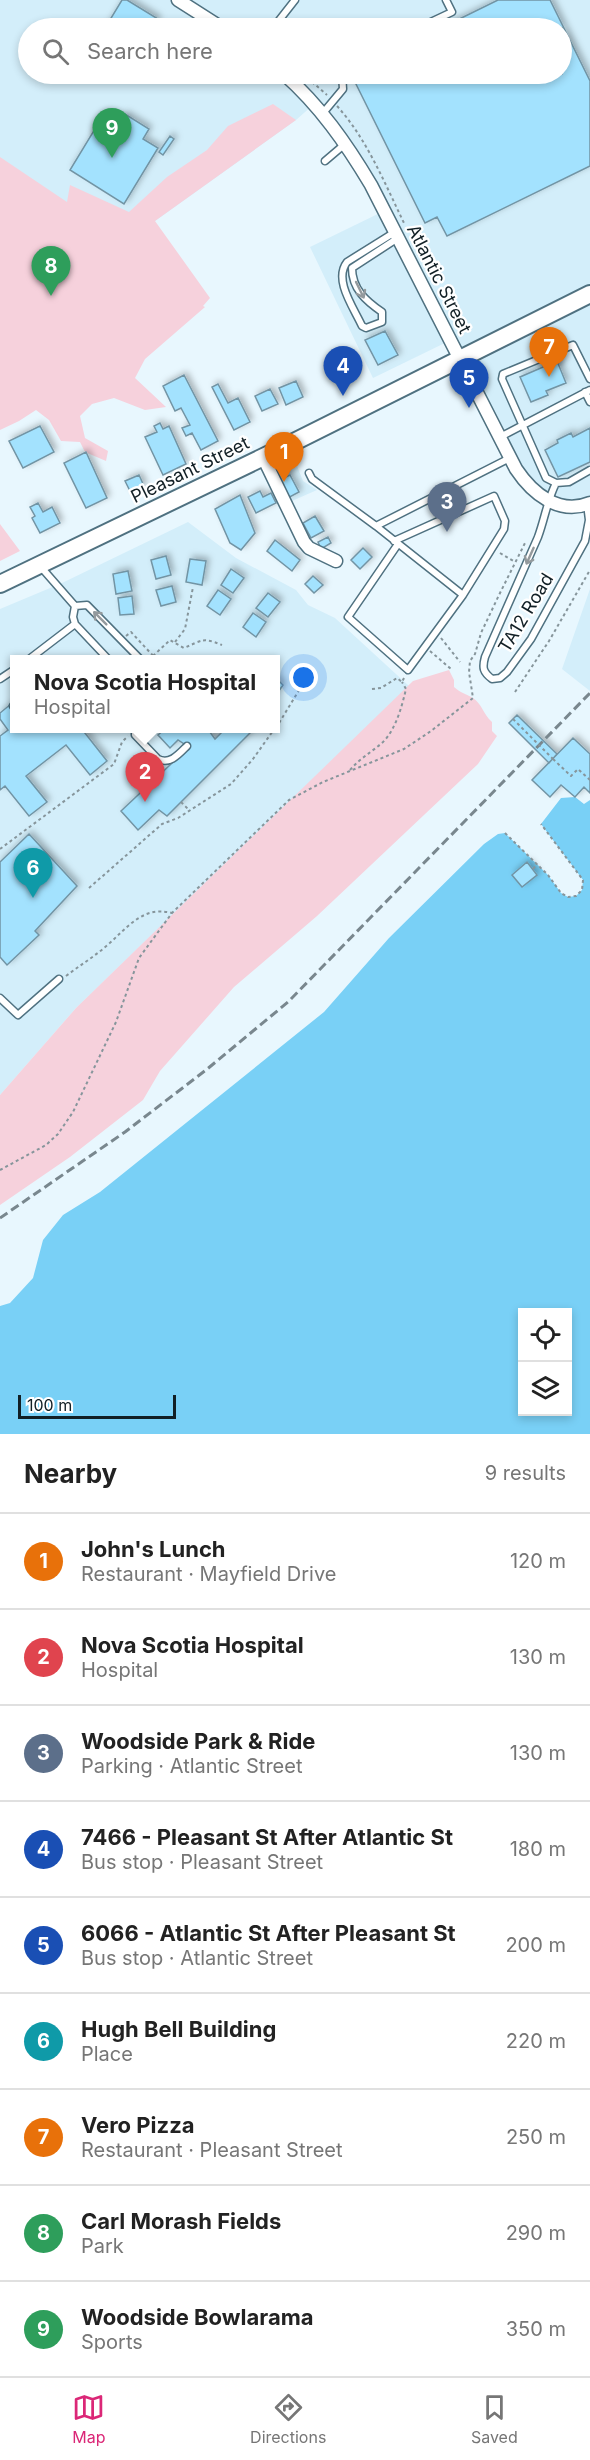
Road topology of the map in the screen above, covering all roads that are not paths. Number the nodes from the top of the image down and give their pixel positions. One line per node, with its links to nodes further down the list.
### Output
1 (178, 0): 4 (street)
2 (295, 0): 5 (lane)
3 (446, 0): 6 (lane)
4 (206, 18)
5 (281, 18)
6 (439, 18)
7 (295, 84): 9 (street, Atlantic Street)
8 (343, 84): 9 (lane)
9 (323, 113): 10 (street, Atlantic Street)
10 (346, 143): 11 (lane); 12 (street, Atlantic Street)
11 (325, 161)
12 (397, 235): 12 (lane, one-way to 12); 14 (street, Atlantic Street)
13 (590, 294): 14 (main road, Pleasant Street)
14 (459, 358): 19 (street, Atlantic Street); 20 (main road, Pleasant Street)
15 (590, 379): 18 (lane)
16 (588, 391): 17 (lane); 18 (lane)
17 (590, 402)
18 (522, 425): 19 (lane); 24 (lane)
19 (500, 437): 21 (street, Atlantic Street)
20 (262, 457): 29 (street); 30 (main road, Pleasant Street)
21 (510, 458): 25 (street, Atlantic Street); 27 (lane)
22 (590, 470): 24 (lane)
23 (309, 473): 27 (lane)
24 (556, 483): 25 (lane)
25 (547, 501): 26 (street); 26 (lane, TA12 Road, one-way to 26)
26 (588, 503)
27 (376, 526): 28 (lane)
28 (396, 542): 32 (lane); 32 (lane); 32 (lane)
29 (336, 561)
30 (39, 565): 31 (main road, Pleasant Street); 33 (lane)
31 (0, 584)
32 (463, 595)
33 (75, 606): 34 (lane); 37 (lane, one-way to 33)
34 (75, 624): 35 (lane); 36 (lane)
35 (38, 655)
36 (104, 655)
37 (136, 655)
38 (137, 733): 39 (lane)
39 (187, 746)
40 (59, 979): 41 (lane)
41 (0, 998)

